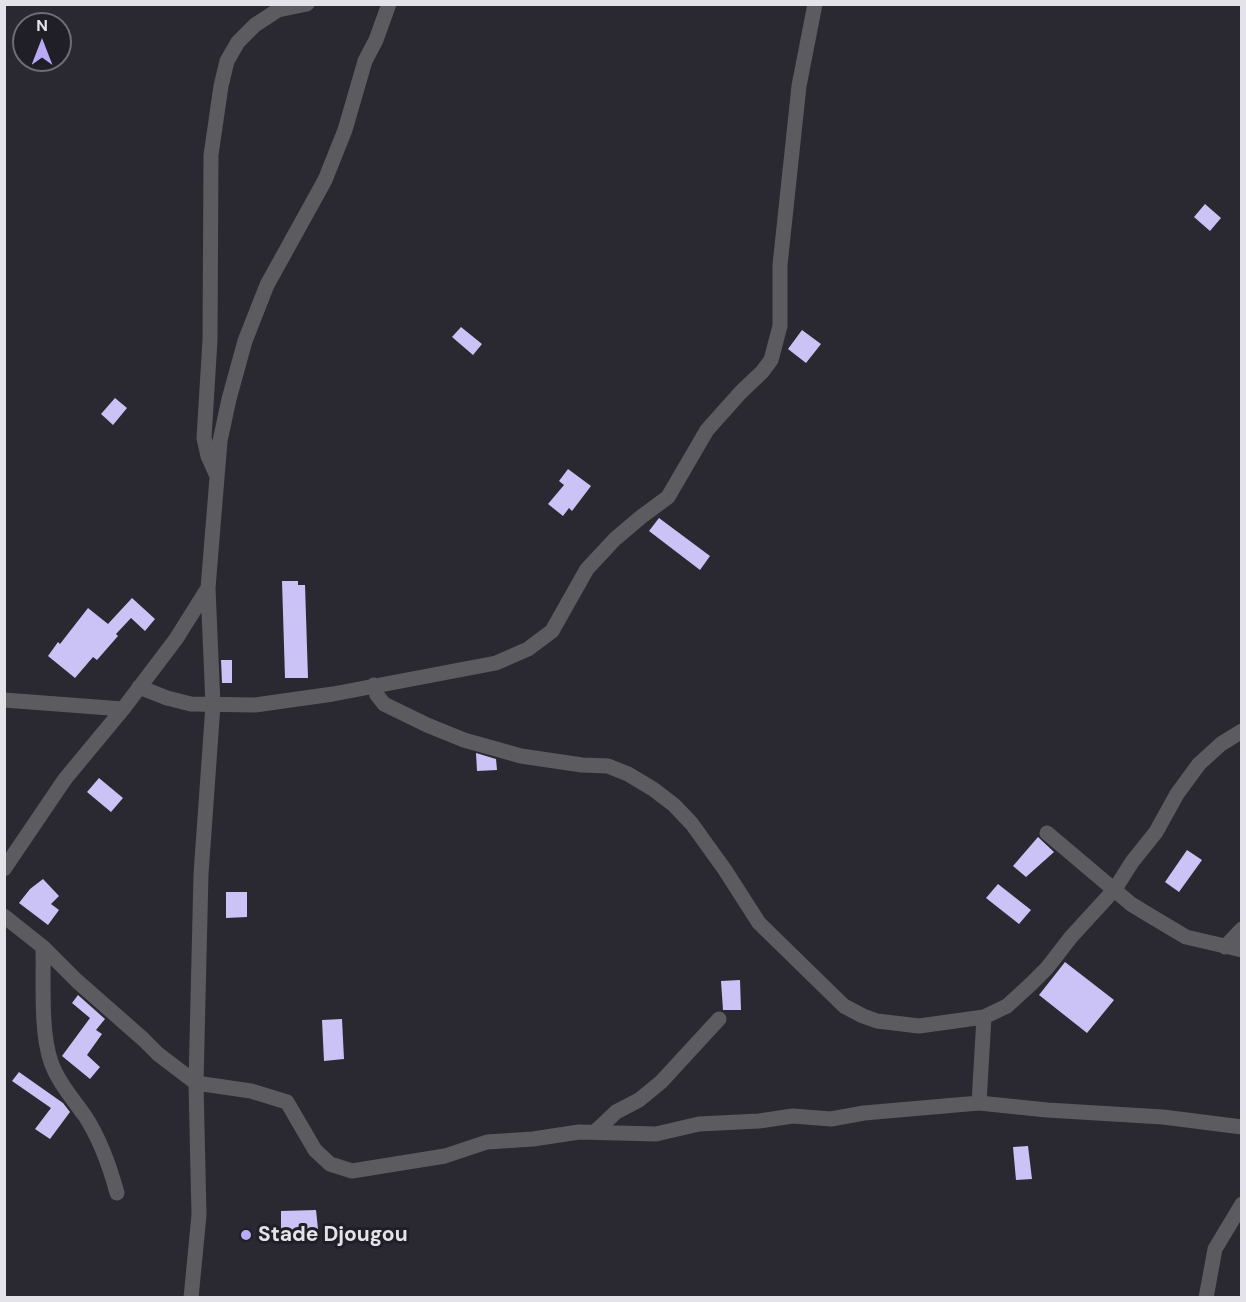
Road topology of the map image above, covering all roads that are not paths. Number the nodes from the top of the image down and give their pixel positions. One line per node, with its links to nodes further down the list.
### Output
1 (306, 4): 4 (street)
2 (389, 4): 4 (street)
3 (815, 4): 6 (street)
4 (217, 476): 5 (street)
5 (208, 588): 7 (street); 9 (street)
6 (374, 685): 9 (street); 20 (street)
7 (140, 687): 9 (street); 10 (street)
8 (4, 700): 10 (street)
9 (213, 705): 22 (street)
10 (123, 709): 13 (street)
11 (1242, 731): 14 (street)
12 (1047, 833): 14 (street)
13 (4, 868)
14 (1115, 889): 18 (street); 20 (street)
15 (4, 916): 17 (street)
16 (1242, 929): 18 (street)
17 (43, 947): 22 (street); 26 (street)
18 (1225, 947): 19 (street)
19 (1242, 950)
20 (984, 1017): 23 (street)
21 (719, 1019): 25 (street)
22 (196, 1083): 25 (street); 28 (street)
23 (979, 1103): 24 (street); 25 (street)
24 (1242, 1127)
25 (596, 1131)
26 (117, 1193)
27 (1242, 1204): 29 (street)
28 (191, 1298)
29 (1206, 1298)

